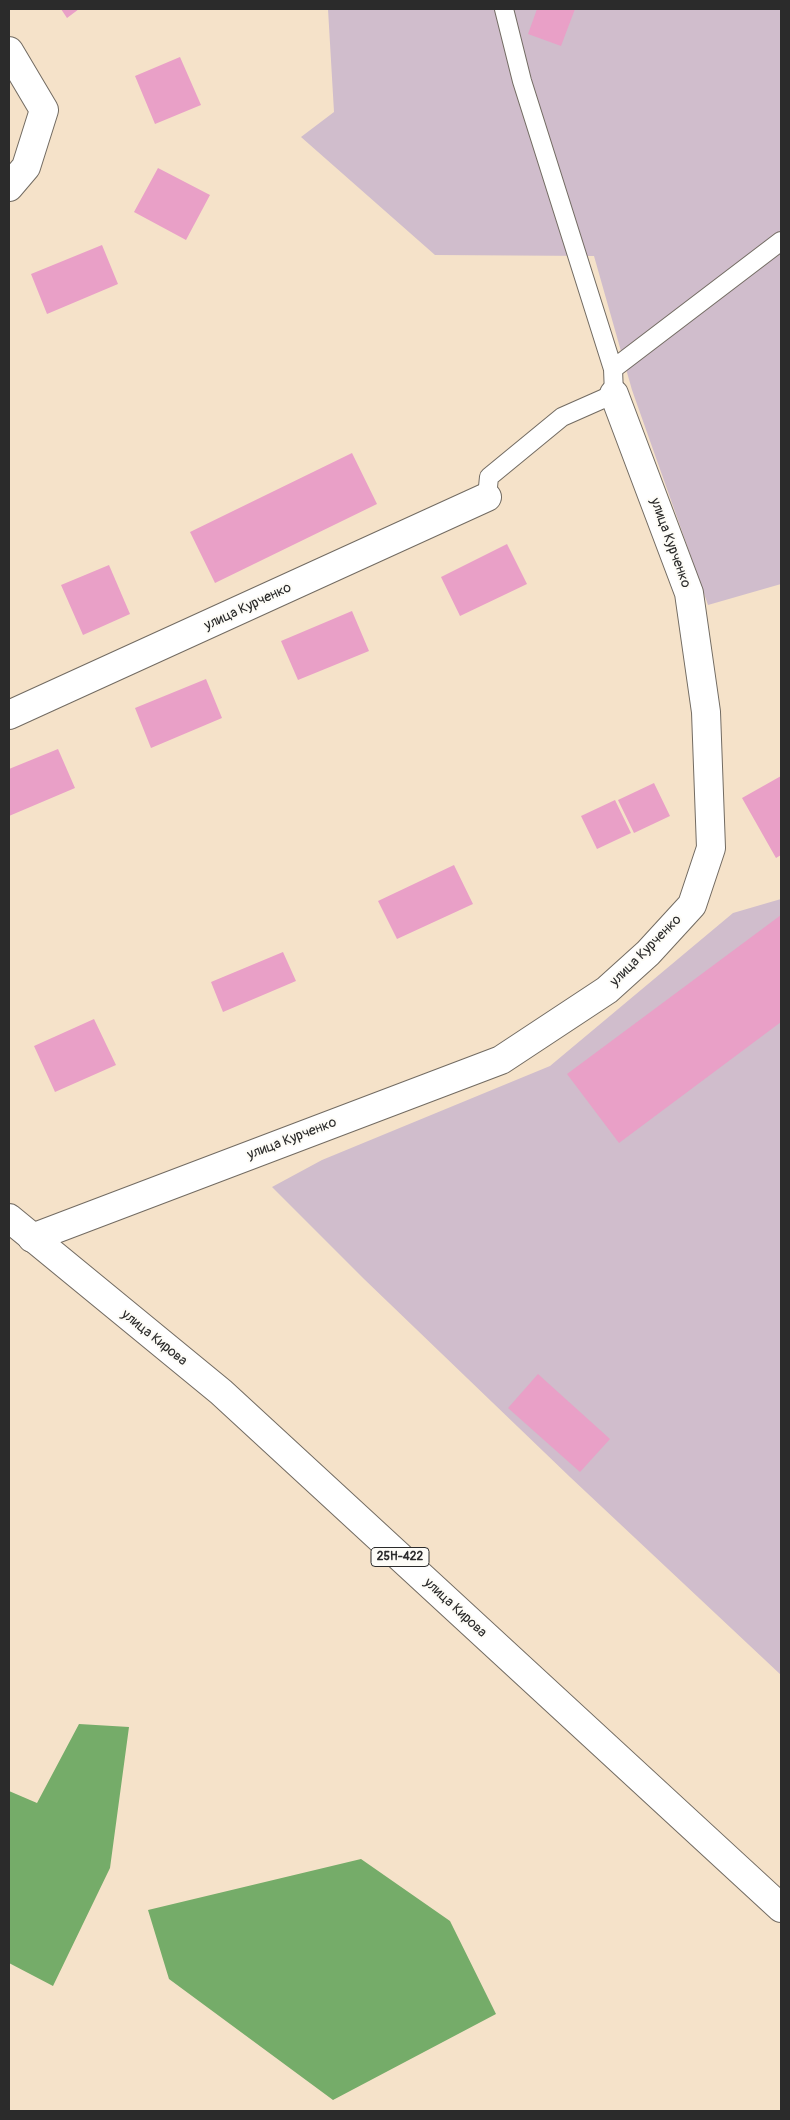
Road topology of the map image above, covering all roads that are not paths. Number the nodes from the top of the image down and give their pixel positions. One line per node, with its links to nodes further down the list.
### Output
1 (504, 9): 5 (lane)
2 (9, 51): 3 (street)
3 (9, 187)
4 (781, 241): 5 (lane)
5 (614, 382): 6 (lane); 9 (street, улица Курченко)
6 (487, 498): 7 (street, улица Курченко)
7 (9, 716)
8 (9, 1218): 9 (street, улица Кирова / 25Н-422)
9 (32, 1238): 10 (street, улица Кирова / 25Н-422)
10 (781, 1908)

